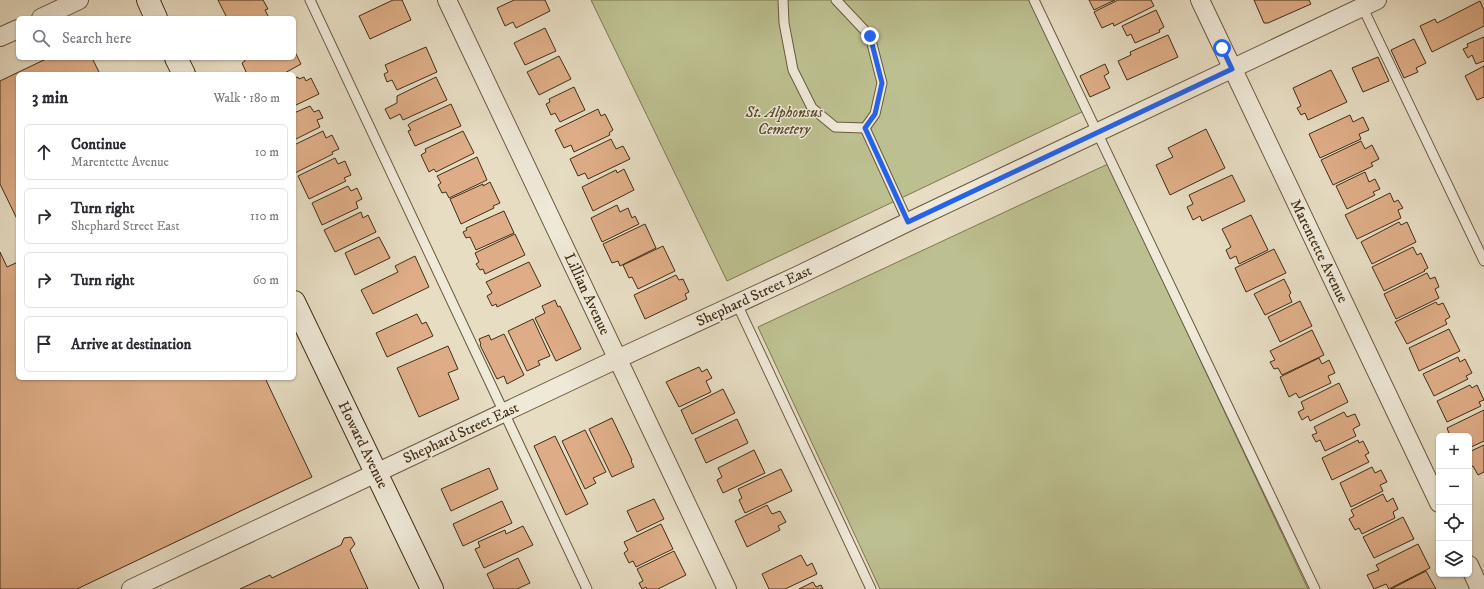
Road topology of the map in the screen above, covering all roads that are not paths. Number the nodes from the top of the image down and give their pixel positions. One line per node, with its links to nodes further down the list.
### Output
1 (79, 0): 10 (street)
2 (148, 0): 11 (main road)
3 (310, 0): 24 (lane)
4 (447, 0): 23 (street, Lillian Avenue)
5 (783, 0): 17 (lane)
6 (836, 0): 17 (lane)
7 (1034, 0): 18 (lane)
8 (1200, 0): 15 (street, Marentette Avenue)
9 (1366, 2): 15 (street, Shephard Street East); 20 (lane)
10 (45, 16)
11 (155, 16)
12 (16, 30): 13 (street)
13 (0, 37)
14 (177, 60): 16 (main road)
15 (1232, 69): 18 (street, Shephard Street East); 26 (street, Marentette Avenue)
16 (183, 72)
17 (865, 128): 19 (lane)
18 (1097, 132): 19 (street, Shephard Street East); 33 (lane)
19 (908, 222): 21 (street, Shephard Street East)
20 (1484, 261)
21 (737, 304): 23 (street, Shephard Street East); 32 (lane)
22 (296, 306): 25 (main road, Howard Avenue)
23 (617, 359): 24 (street, Shephard Street East); 31 (street, Lillian Avenue)
24 (503, 414): 25 (street, Shephard Street East); 30 (lane)
25 (376, 473): 28 (street, Shephard Street East); 29 (main road, Howard Avenue)
26 (1436, 497)
27 (1472, 572): 34 (street)
28 (131, 589)
29 (432, 589)
30 (587, 589)
31 (727, 589)
32 (871, 589)
33 (1315, 589)
34 (1480, 589)

